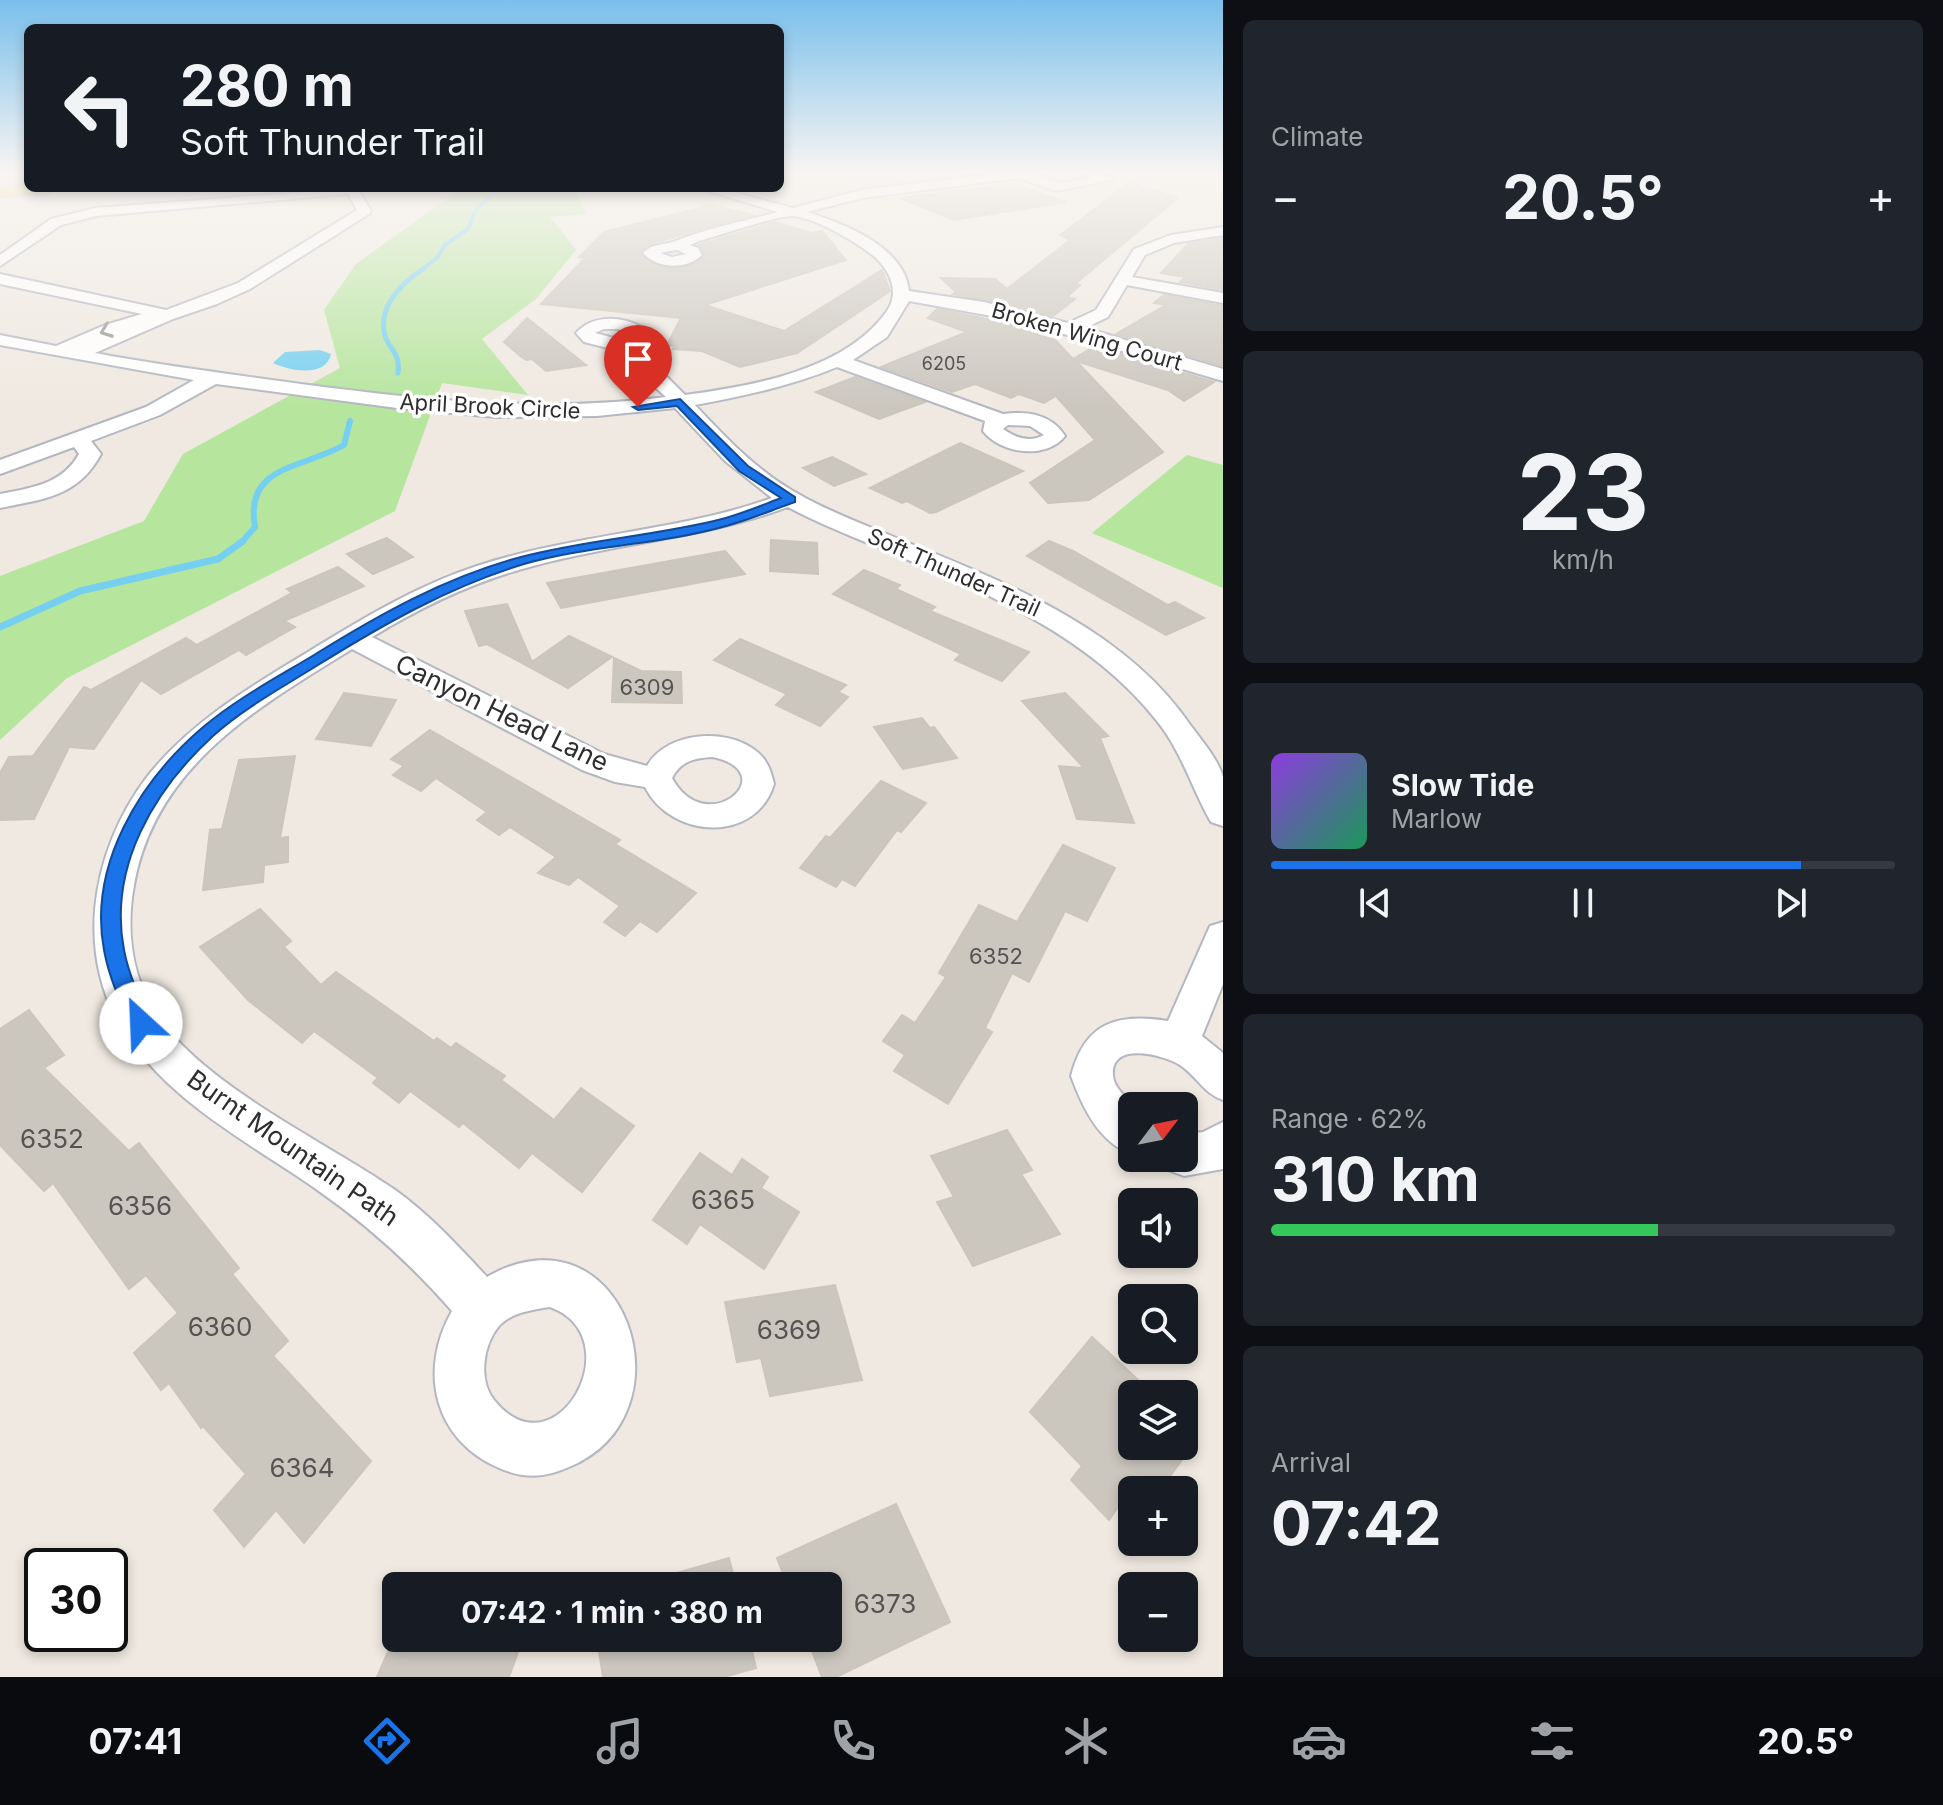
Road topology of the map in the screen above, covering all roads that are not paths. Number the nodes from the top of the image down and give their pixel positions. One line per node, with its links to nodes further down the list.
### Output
1 (300, 251): 8 (street)
2 (876, 251): 6 (street)
3 (1142, 251): 5 (street)
4 (0, 279): 8 (street)
5 (1122, 280): 7 (street); 9 (street)
6 (902, 295): 9 (street, Broken Wing Court); 13 (street, April Brook Circle)
7 (1223, 298)
8 (167, 315): 12 (street)
9 (1070, 329): 14 (street, Broken Wing Court)
10 (0, 340): 12 (street, April Brook Circle)
11 (615, 343): 16 (street, Soft Thunder Trail)
12 (67, 354): 15 (street, April Brook Circle)
13 (836, 360): 16 (street, April Brook Circle); 17 (street)
14 (1223, 375)
15 (212, 378): 16 (street, April Brook Circle); 18 (street)
16 (680, 402): 20 (street, Soft Thunder Trail)
17 (1001, 420)
18 (78, 439): 19 (street); 21 (street)
19 (0, 467)
20 (790, 499): 22 (street, Burnt Mountain Path); 24 (street, Soft Thunder Trail)
21 (0, 501)
22 (351, 637): 23 (street, Canyon Head Lane); 31 (street, Burnt Mountain Path)
23 (656, 778)
24 (1223, 814)
25 (1223, 937): 26 (street)
26 (1179, 1044): 27 (street); 28 (street)
27 (1223, 1081)
28 (1118, 1122)
29 (1223, 1143): 30 (street)
30 (1198, 1154)
31 (482, 1308): 31 (street)

